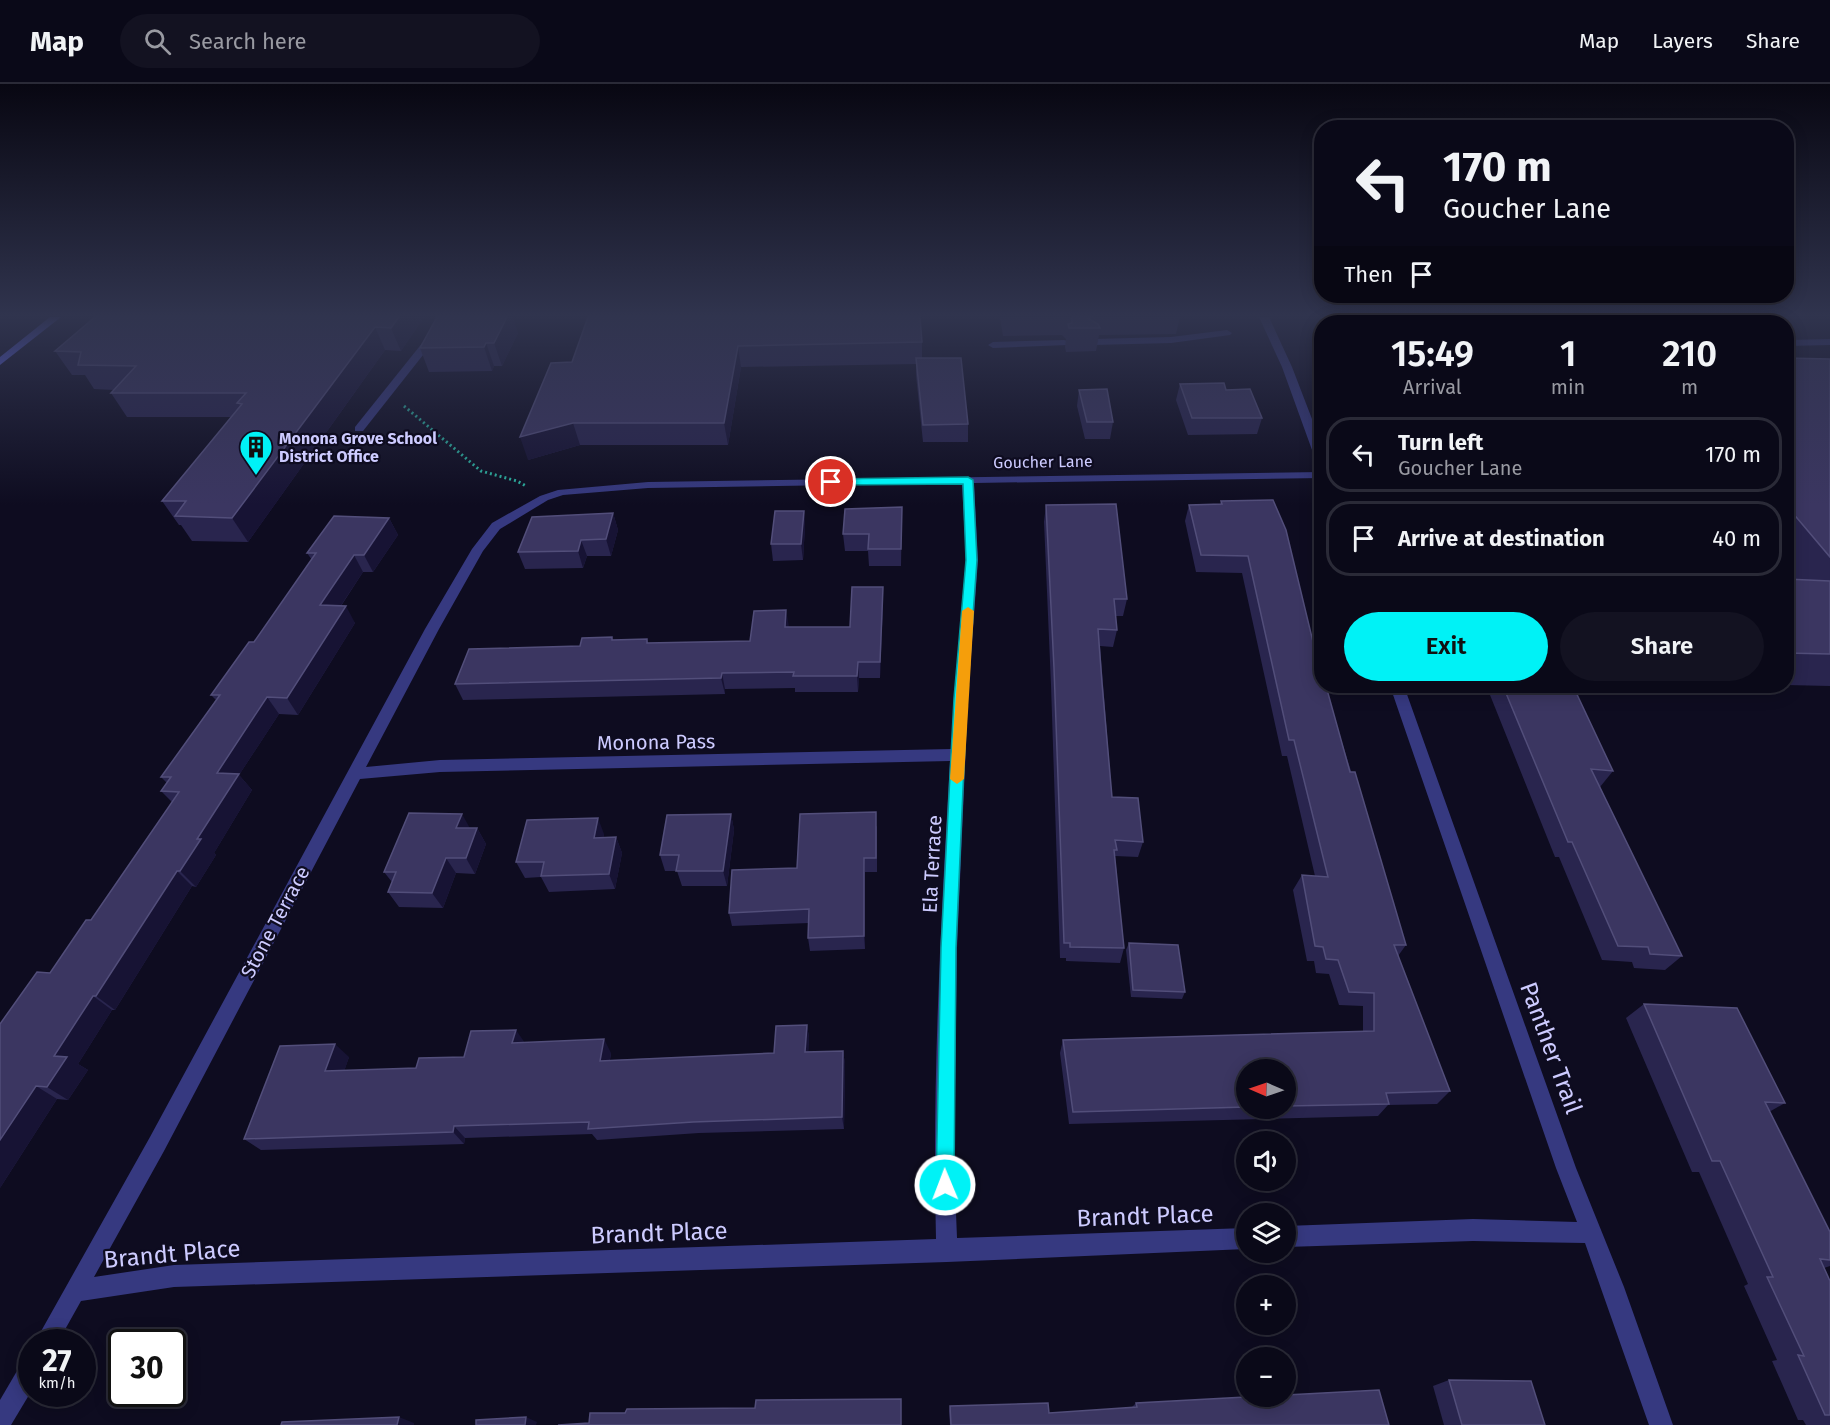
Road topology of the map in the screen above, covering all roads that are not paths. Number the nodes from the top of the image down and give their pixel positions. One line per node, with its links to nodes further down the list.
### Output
1 (398, 380): 3 (street)
2 (1292, 380): 4 (street)
3 (360, 429)
4 (1314, 440)
5 (1314, 476): 6 (street, Goucher Lane)
6 (968, 480): 7 (street, Goucher Lane); 9 (street, Ela Terrace)
7 (518, 512): 10 (street, Stone Terrace)
8 (1399, 693): 11 (street, Panther Trail)
9 (958, 755): 10 (street, Monona Pass); 14 (street, Ela Terrace)
10 (354, 774): 15 (street, Stone Terrace)
11 (1592, 1233): 12 (street); 19 (street, Panther Trail)
12 (1296, 1237)
13 (1236, 1239): 14 (street, Brandt Place)
14 (947, 1251): 15 (street, Brandt Place)
15 (75, 1292): 16 (street, Stone Terrace)
16 (54, 1329)
17 (18, 1391): 18 (street)
18 (0, 1422)
19 (1661, 1425)

